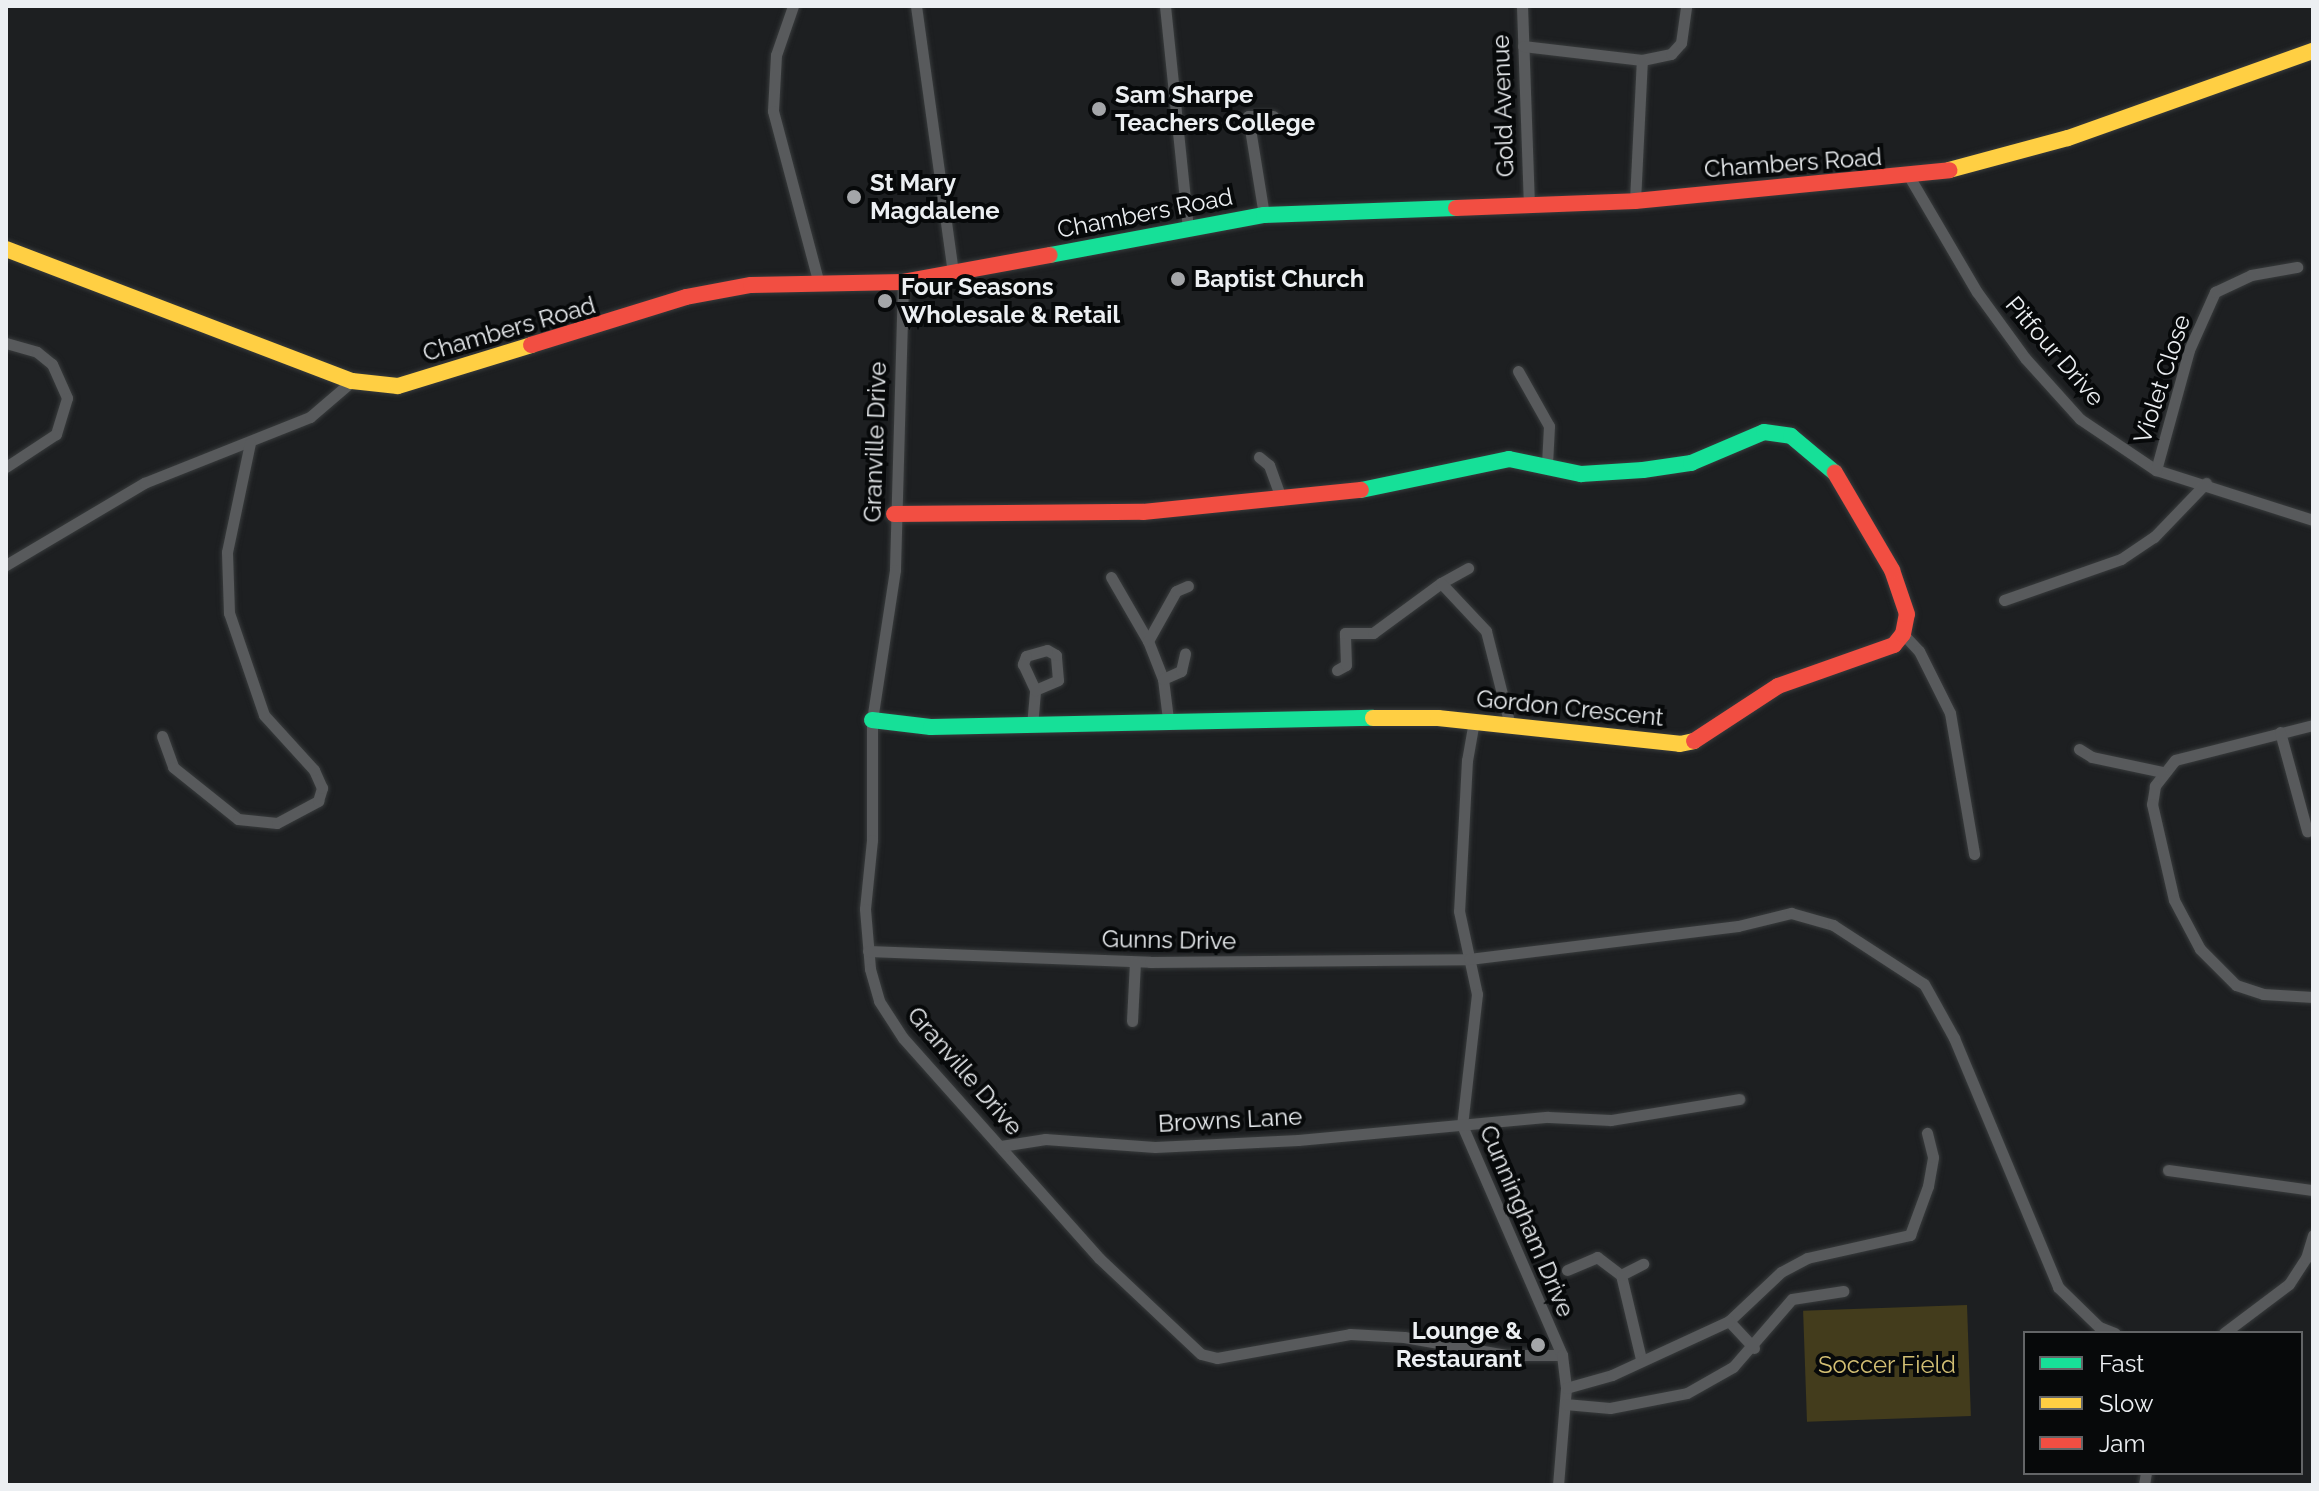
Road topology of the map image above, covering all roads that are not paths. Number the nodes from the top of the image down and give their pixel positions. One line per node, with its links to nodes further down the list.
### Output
1 (793, 6): 19 (street)
2 (916, 6): 17 (street)
3 (1165, 6): 14 (street)
4 (1522, 6): 6 (street, Gold Avenue)
5 (1686, 6): 8 (street)
6 (1523, 46): 8 (street); 12 (street, Gold Avenue)
7 (2313, 51): 10 (street, Chambers Road)
8 (1642, 60): 11 (street)
9 (1273, 116): 13 (street)
10 (1910, 178): 11 (street, Chambers Road); 27 (street, Pitfour Drive)
11 (1635, 201): 12 (street, Chambers Road)
12 (1529, 205): 13 (street, Chambers Road)
13 (1264, 215): 14 (street, Chambers Road)
14 (1188, 227): 17 (street, Chambers Road)
15 (6, 249): 22 (street, Chambers Road)
16 (2297, 267): 27 (street, Violet Close)
17 (953, 274): 18 (street, Chambers Road)
18 (903, 282): 19 (street, Chambers Road); 30 (street, Granville Drive)
19 (819, 284): 22 (street, Chambers Road)
20 (6, 343): 26 (street)
21 (1518, 371): 25 (street)
22 (352, 381): 23 (street)
23 (250, 443): 32 (street); 51 (street)
24 (1259, 457): 29 (street)
25 (1547, 465): 29 (street); 38 (street)
26 (6, 467)
27 (2156, 470): 28 (street, Pitfour Drive)
28 (2206, 483): 31 (street, Pitfour Drive); 37 (street)
29 (1282, 500): 30 (street)
30 (894, 514): 45 (street, Granville Drive)
31 (2313, 520)
32 (6, 565)
33 (1468, 568): 35 (street)
34 (1111, 577): 39 (street)
35 (1441, 583): 41 (street); 47 (street)
36 (1188, 586): 39 (street)
37 (2004, 600)
38 (1903, 634): 47 (street, Gordon Crescent); 55 (street)
39 (1148, 641): 42 (street)
40 (1185, 653): 42 (street)
41 (1337, 670)
42 (1163, 679): 44 (street)
43 (1035, 690): 49 (street)
44 (1168, 719): 46 (street, Gordon Crescent); 49 (street, Gordon Crescent)
45 (872, 720): 49 (street, Gordon Crescent); 56 (street, Granville Drive)
46 (1474, 721): 47 (street, Gordon Crescent); 57 (street, Cunningham Drive)
47 (1510, 725)
48 (2313, 725): 50 (street)
49 (1032, 726)
50 (2280, 732): 53 (street); 54 (street)
51 (162, 736)
52 (2079, 749): 53 (street)
53 (2162, 772): 59 (street)
54 (2307, 831)
55 (1974, 854)
56 (868, 951): 58 (street, Gunns Drive); 64 (street, Granville Drive)
57 (1469, 959): 58 (street, Gunns Drive); 62 (street, Cunningham Drive); 75 (street, Gunns Drive)
58 (1135, 962): 60 (street)
59 (2313, 997)
60 (1132, 1021)
61 (1739, 1099): 62 (street, Browns Lane)
62 (1462, 1125): 64 (street, Browns Lane); 78 (street, Cunningham Drive)
63 (1927, 1133): 74 (street)
64 (1001, 1146): 78 (street, Granville Drive)
65 (2168, 1170): 66 (street)
66 (2313, 1190)
67 (2313, 1235): 70 (street)
68 (1643, 1264): 71 (street)
69 (1567, 1270): 71 (street)
70 (2298, 1272): 72 (street); 76 (street)
71 (1621, 1275): 79 (street)
72 (2313, 1275)
73 (1843, 1291): 77 (street)
74 (1729, 1321): 77 (street); 79 (street)
75 (2110, 1331)
76 (2226, 1331)
77 (1754, 1348): 81 (street)
78 (1562, 1355): 80 (street, Cunningham Drive)
79 (1641, 1359): 80 (street)
80 (1566, 1388): 81 (street, Cunningham Drive)
81 (1565, 1404): 82 (street, Cunningham Drive)
82 (1558, 1485)

